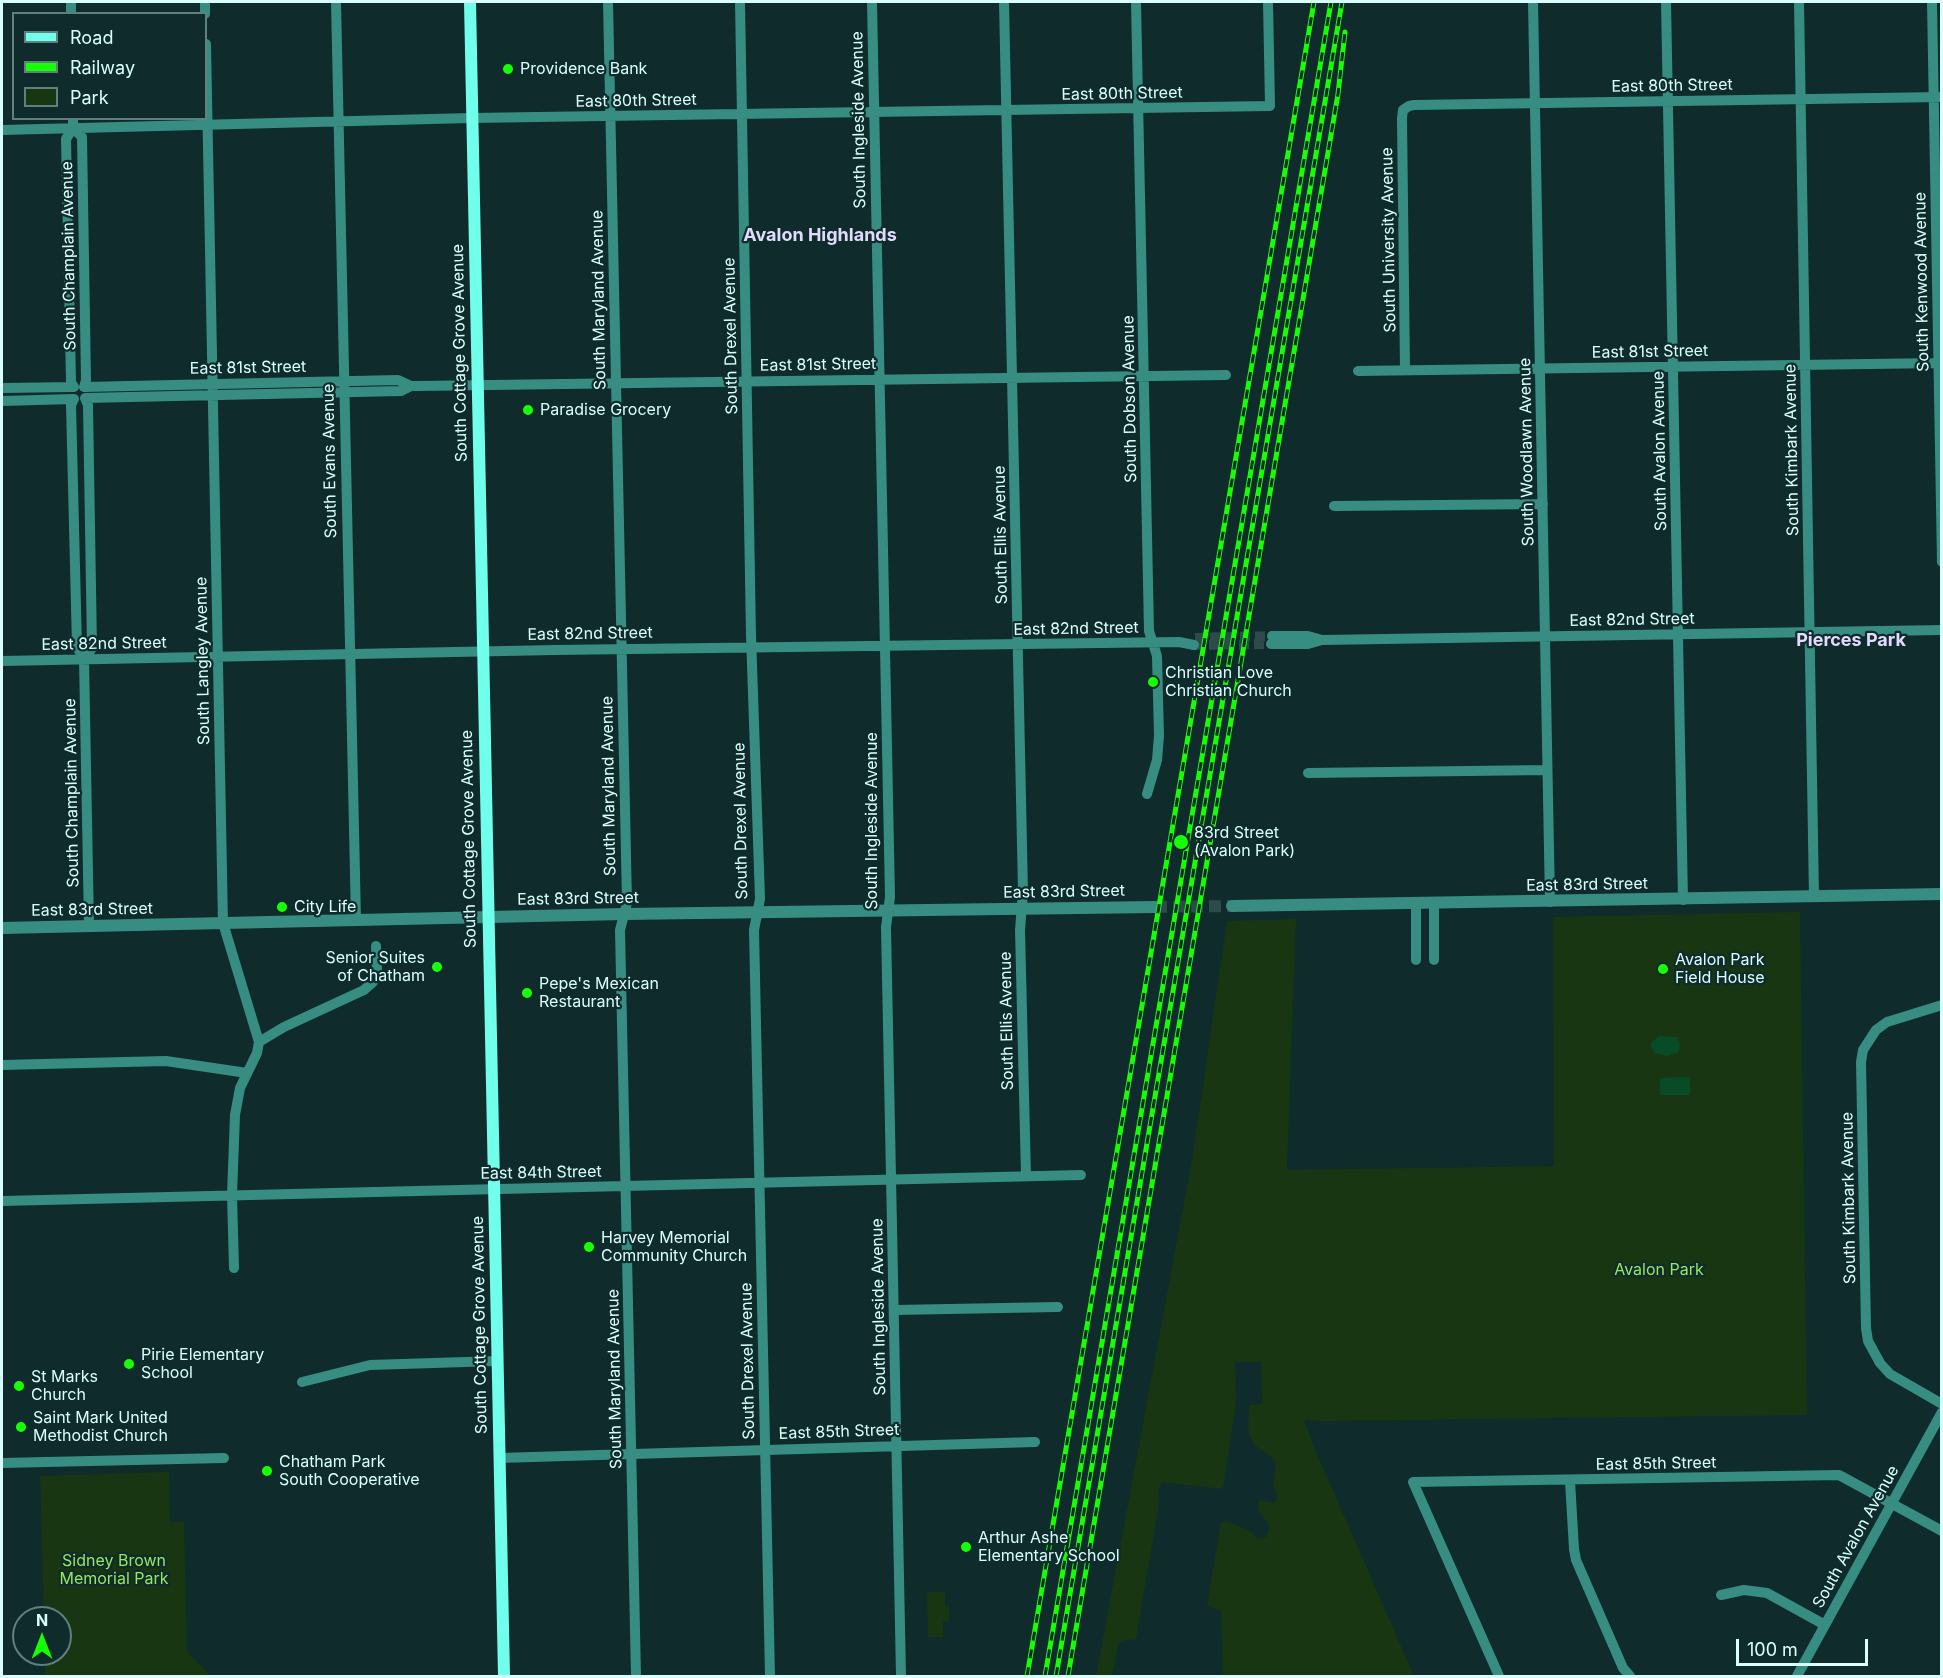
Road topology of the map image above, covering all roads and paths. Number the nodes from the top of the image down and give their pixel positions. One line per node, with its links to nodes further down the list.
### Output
1 (336, 2): 25 (street, South Evans Avenue)
2 (470, 2): 23 (main road, South Cottage Grove Avenue)
3 (608, 2): 22 (street, South Maryland Avenue)
4 (740, 2): 21 (street, South Drexel Avenue)
5 (872, 2): 20 (street, South Ingleside Avenue)
6 (1004, 2): 18 (street, South Ellis Avenue)
7 (1136, 2): 17 (street, South Dobson Avenue)
8 (1268, 2): 17 (street, East 80th Street)
9 (1533, 2): 16 (street, South Woodlawn Avenue)
10 (1666, 2): 15 (street, South Avalon Avenue)
11 (1799, 2): 14 (street, South Kimbark Avenue)
12 (1932, 2): 13 (street, South Kenwood Avenue)
13 (1937, 97): 14 (street, East 80th Street); 31 (street, South Kenwood Avenue)
14 (1801, 99): 15 (street, East 80th Street); 32 (street, South Kimbark Avenue)
15 (1668, 101): 16 (street, East 80th Street); 33 (street, South Avalon Avenue)
16 (1536, 103): 19 (street, East 80th Street); 34 (street, South Woodlawn Avenue)
17 (1138, 109): 18 (street, East 80th Street); 37 (street, South Dobson Avenue)
18 (1006, 110): 20 (street, East 80th Street); 39 (street, South Ellis Avenue)
19 (1403, 110): 35 (street, South University Avenue)
20 (874, 112): 21 (street, East 80th Street); 40 (street, South Ingleside Avenue)
21 (742, 114): 22 (street, East 80th Street); 41 (street, South Drexel Avenue)
22 (610, 116): 23 (street, East 80th Street); 42 (street, South Maryland Avenue)
23 (471, 118): 25 (street, East 80th Street); 44 (main road, South Cottage Grove Avenue)
24 (207, 120): 27 (street, South Langley Avenue)
25 (339, 122): 27 (street, East 80th Street); 46 (street, South Evans Avenue)
26 (73, 123): 27 (street, East 80th Street); 28 (street, East 80th Street); 29 (street, South Champlain Avenue); 30 (street, South Champlain Avenue)
27 (207, 125): 43 (street, South Langley Avenue)
28 (2, 130)
29 (84, 249): 30 (street); 45 (street, South Champlain Avenue)
30 (69, 250): 45 (street, South Champlain Avenue)
31 (1940, 363): 32 (street, East 81st Street); 55 (street, South Kenwood Avenue)
32 (1805, 364): 33 (street, East 81st Street); 57 (street, South Kimbark Avenue)
33 (1673, 367): 34 (street, East 81st Street); 58 (street, South Avalon Avenue)
34 (1540, 368): 35 (street, East 81st Street); 51 (street, South Woodlawn Avenue)
35 (1405, 370): 36 (street, East 81st Street)
36 (1358, 371)
37 (1145, 375): 38 (street, East 81st Street); 39 (street, East 81st Street); 62 (street, South Dobson Avenue)
38 (1226, 375)
39 (1013, 377): 40 (street, East 81st Street); 63 (street, South Ellis Avenue)
40 (880, 379): 41 (street, East 81st Street); 64 (street, South Ingleside Avenue)
41 (747, 381): 42 (street, East 81st Street); 65 (street, South Drexel Avenue)
42 (616, 383): 44 (street, East 81st Street); 66 (street, South Maryland Avenue)
43 (212, 384): 45 (street, East 81st Street); 46 (street, East 81st Street); 48 (street, South Langley Avenue)
44 (477, 385): 46 (street, East 81st Street); 67 (main road, South Cottage Grove Avenue)
45 (79, 387): 47 (street, East 81st Street); 49 (street)
46 (343, 387): 48 (street, East 81st Street); 68 (street, South Evans Avenue)
47 (2, 388)
48 (213, 396): 49 (street, East 81st Street); 69 (street, South Langley Avenue)
49 (80, 399): 50 (street, East 81st Street); 53 (street, South Champlain Avenue); 54 (street, South Champlain Avenue)
50 (2, 401)
51 (1543, 504): 52 (street); 59 (street, South Woodlawn Avenue)
52 (1334, 506)
53 (90, 534): 54 (street); 70 (street, South Champlain Avenue)
54 (74, 535): 70 (street, South Champlain Avenue)
55 (1941, 562)
56 (1941, 630): 57 (street, East 82nd Street)
57 (1811, 632): 58 (street, East 82nd Street); 76 (street, South Kimbark Avenue)
58 (1679, 634): 59 (street, East 82nd Street); 77 (street, South Avalon Avenue)
59 (1545, 636): 60 (street, East 82nd Street); 72 (street, South Woodlawn Avenue)
60 (1271, 640)
61 (1195, 641): 62 (street, East 82nd Street)
62 (1153, 643): 63 (street, East 82nd Street); 74 (street, South Dobson Avenue)
63 (1018, 644): 64 (street, East 82nd Street); 83 (street, South Ellis Avenue)
64 (885, 646): 65 (street, East 82nd Street); 84 (street, South Ingleside Avenue)
65 (752, 647): 66 (street, East 82nd Street); 85 (street, South Drexel Avenue)
66 (621, 649): 67 (street, East 82nd Street); 86 (street, South Maryland Avenue)
67 (482, 651): 68 (street, East 82nd Street); 87 (main road, South Cottage Grove Avenue)
68 (349, 654): 69 (street, East 82nd Street); 88 (street, South Evans Avenue)
69 (218, 657): 70 (street, East 82nd Street); 89 (street, South Langley Avenue)
70 (84, 659): 71 (street, East 82nd Street); 90 (street, South Champlain Avenue)
71 (2, 661)
72 (1547, 770): 73 (street); 78 (street, South Woodlawn Avenue)
73 (1308, 773)
74 (1147, 794)
75 (1941, 894): 76 (street, East 83rd Street)
76 (1814, 897): 77 (street, East 83rd Street)
77 (1683, 900): 78 (street, East 83rd Street)
78 (1550, 902): 79 (street, East 83rd Street)
79 (1434, 904): 80 (street, East 83rd Street); 94 (street)
80 (1416, 905): 81 (street, East 83rd Street); 93 (street)
81 (1232, 906)
82 (1155, 907): 83 (street, East 83rd Street)
83 (1021, 909): 84 (street, East 83rd Street); 100 (street, South Ellis Avenue)
84 (888, 911): 85 (street, East 83rd Street); 101 (street, South Ingleside Avenue)
85 (757, 912): 86 (street, East 83rd Street); 102 (street, South Drexel Avenue)
86 (624, 914): 87 (street, East 83rd Street); 103 (street, South Maryland Avenue)
87 (488, 917): 88 (street, East 83rd Street); 104 (main road, South Cottage Grove Avenue)
88 (356, 920): 89 (street, East 83rd Street)
89 (223, 923): 90 (street, East 83rd Street); 96 (street, South Langley Avenue)
90 (89, 926): 91 (street, East 83rd Street)
91 (2, 928)
92 (376, 946): 96 (street)
93 (1416, 960)
94 (1434, 960)
95 (1941, 1005): 112 (street, South Kimbark Avenue)
96 (259, 1042): 98 (street)
97 (2, 1065): 98 (street)
98 (247, 1073): 105 (street)
99 (1081, 1175): 100 (street, East 84th Street)
100 (1026, 1176): 101 (street, East 84th Street)
101 (891, 1180): 102 (street, East 84th Street); 109 (street, South Ingleside Avenue)
102 (760, 1183): 103 (street, East 84th Street); 116 (street, South Drexel Avenue)
103 (626, 1186): 104 (street, East 84th Street); 117 (street, South Maryland Avenue)
104 (494, 1189): 105 (street, East 84th Street); 110 (main road, South Cottage Grove Avenue)
105 (232, 1195): 106 (street, East 84th Street); 107 (street)
106 (2, 1201)
107 (234, 1268)
108 (1058, 1307): 109 (street)
109 (894, 1310): 115 (street, South Ingleside Avenue)
110 (497, 1361): 111 (street); 119 (main road, South Cottage Grove Avenue)
111 (302, 1382)
112 (1941, 1404)
113 (1941, 1412): 122 (street, South Avalon Avenue)
114 (1035, 1442): 115 (street, East 85th Street)
115 (897, 1445): 116 (street, East 85th Street); 129 (street, South Ingleside Avenue)
116 (765, 1449): 117 (street, East 85th Street); 128 (street, South Drexel Avenue)
117 (631, 1454): 119 (street, East 85th Street); 127 (street, South Maryland Avenue)
118 (224, 1458): 120 (street)
119 (499, 1458): 126 (main road, South Cottage Grove Avenue)
120 (2, 1463)
121 (1570, 1481): 122 (street, East 85th Street); 130 (street, East 85th Street); 131 (street)
122 (1892, 1504): 123 (street); 125 (street, South Avalon Avenue)
123 (1941, 1531)
124 (1721, 1595): 125 (street)
125 (1825, 1625): 132 (street, South Avalon Avenue)
126 (504, 1677)
127 (636, 1677)
128 (770, 1677)
129 (901, 1677)
130 (1499, 1677)
131 (1630, 1677)
132 (1797, 1677)

